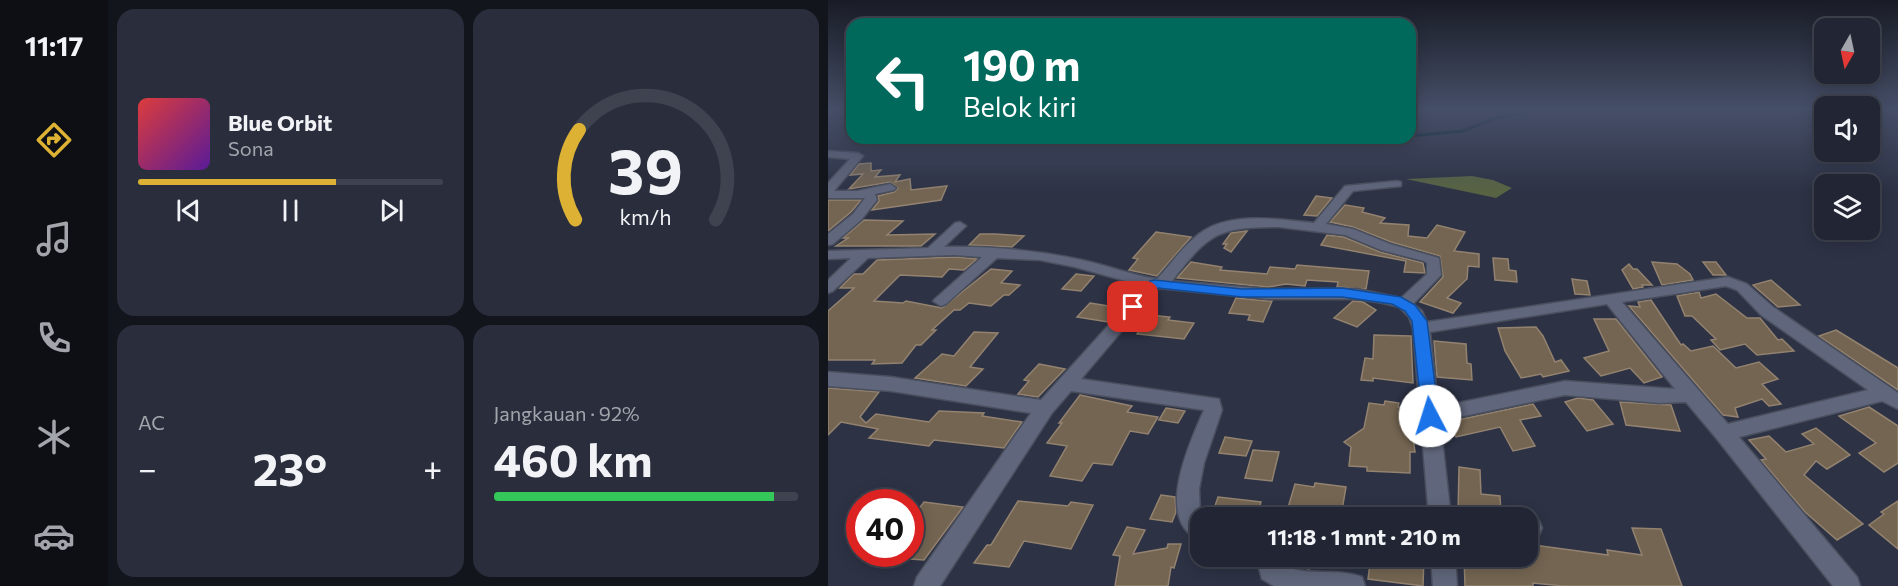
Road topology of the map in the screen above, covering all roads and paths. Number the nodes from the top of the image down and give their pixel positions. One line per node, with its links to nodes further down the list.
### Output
1 (828, 154): 4 (street)
2 (1397, 184): 7 (street)
3 (890, 188): 5 (street)
4 (828, 192): 5 (street)
5 (860, 194): 8 (street)
6 (960, 226): 9 (street)
7 (1318, 226): 13 (street); 17 (street)
8 (828, 241)
9 (932, 251): 10 (street); 11 (street)
10 (865, 253): 12 (street); 14 (street)
11 (994, 253): 13 (street); 16 (street)
12 (828, 255)
13 (1158, 284): 17 (street); 20 (street)
14 (828, 288)
15 (1612, 300): 18 (street); 21 (street); 22 (street)
16 (941, 301)
17 (1404, 304): 18 (street)
18 (1421, 328): 24 (street)
19 (828, 379): 23 (street)
20 (1065, 383): 23 (street); 27 (street)
21 (1690, 395): 24 (street); 25 (street)
22 (1891, 397): 25 (street)
23 (1045, 408): 30 (street)
24 (1430, 416): 26 (street)
25 (1724, 433): 33 (street)
26 (1439, 507)
27 (1190, 521)
28 (1269, 567): 31 (street)
29 (1444, 567): 32 (street)
30 (926, 586)
31 (1353, 586)
32 (1445, 586)
33 (1848, 586)

